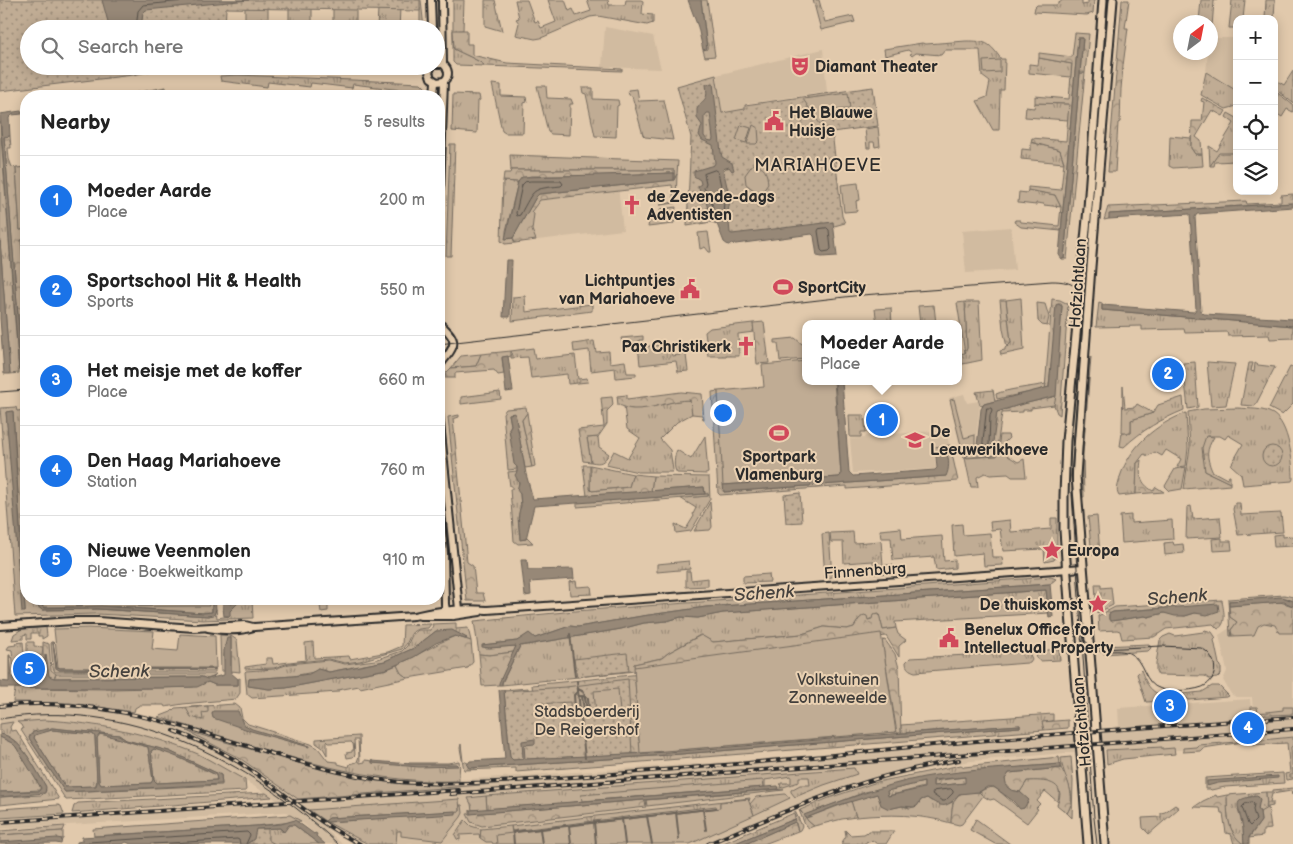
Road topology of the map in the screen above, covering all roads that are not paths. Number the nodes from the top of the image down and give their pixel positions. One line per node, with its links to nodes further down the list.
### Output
1 (430, 0): 5 (street)
2 (442, 0): 6 (street)
3 (1103, 0): 16 (main road, Hofzichtlaan)
4 (1113, 0): 17 (main road, Hofzichtlaan)
5 (431, 20)
6 (441, 20)
7 (445, 69): 9 (street)
8 (430, 75): 10 (street)
9 (444, 81): 10 (street); 12 (street)
10 (435, 82): 11 (street)
11 (434, 90)
12 (444, 90)
13 (445, 328): 14 (street)
14 (445, 358)
15 (445, 472): 19 (street)
16 (1066, 568): 17 (street); 21 (street, Finnenburg); 25 (main road, Hofzichtlaan)
17 (1083, 568): 26 (main road, Hofzichtlaan)
18 (445, 582): 20 (street)
19 (459, 609): 20 (street, Finnenburg); 21 (street, Finnenburg); 23 (street)
20 (446, 610): 22 (street, Finnenburg); 23 (street)
21 (487, 610): 23 (street, Finnenburg)
22 (414, 616): 23 (street, Finnenburg); 24 (street)
23 (453, 616)
24 (0, 626)
25 (1088, 844)
26 (1105, 844)

